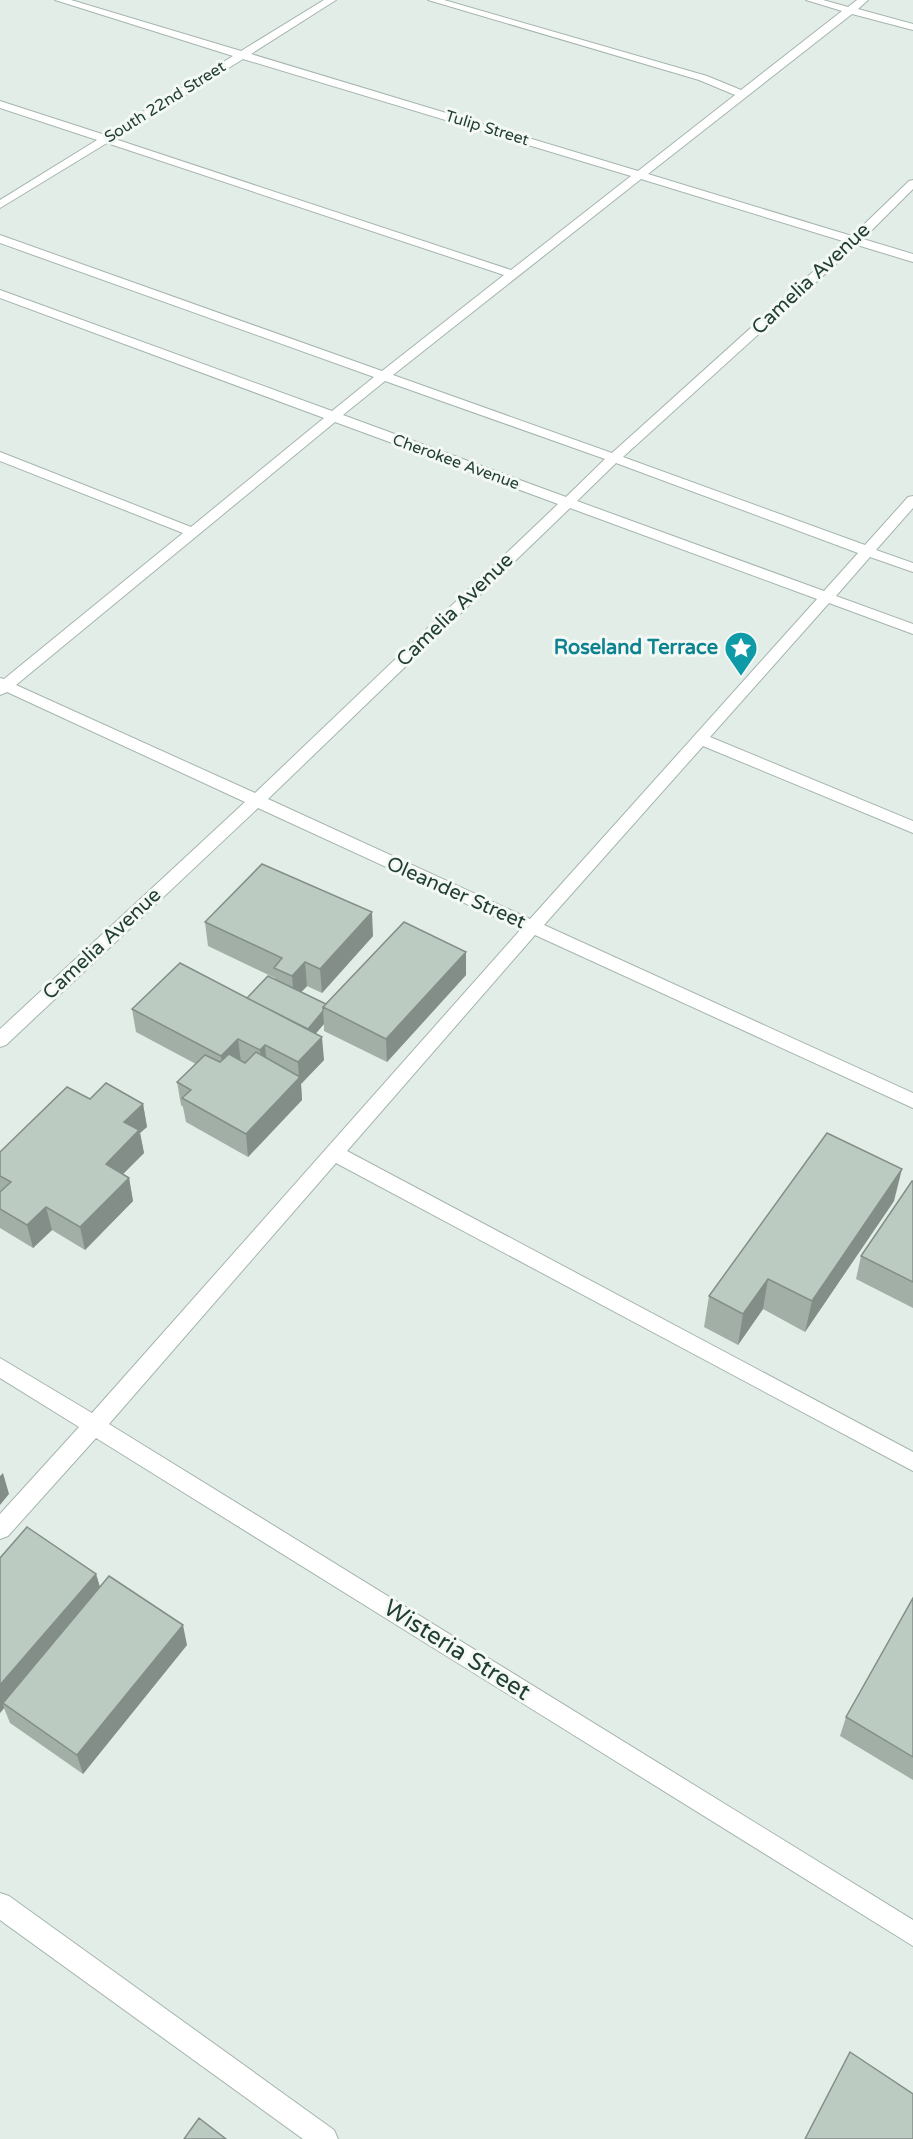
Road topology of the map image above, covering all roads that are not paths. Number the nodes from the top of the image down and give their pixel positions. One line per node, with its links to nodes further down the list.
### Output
1 (60, 0): 8 (street, Tulip Street)
2 (331, 0): 8 (street, South 22nd Street)
3 (433, 0): 9 (street)
4 (811, 0): 6 (street)
5 (862, 0): 6 (street)
6 (850, 10): 7 (street); 9 (street)
7 (913, 27)
8 (243, 54): 11 (street, South 22nd Street); 12 (street, Tulip Street)
9 (742, 94): 12 (street)
10 (0, 104): 11 (street)
11 (104, 140): 14 (street, South 22nd Street); 18 (street)
12 (639, 175): 16 (street, Tulip Street); 18 (street)
13 (913, 183): 16 (street, Camelia Avenue)
14 (0, 205)
15 (0, 239): 20 (street)
16 (854, 241): 17 (street, Tulip Street); 23 (street, Camelia Avenue)
17 (913, 258)
18 (512, 274): 20 (street)
19 (0, 294): 21 (street, Cherokee Avenue)
20 (382, 376): 21 (street); 23 (street)
21 (333, 416): 25 (street, Cherokee Avenue); 26 (street)
22 (0, 456): 26 (street)
23 (614, 458): 25 (street, Camelia Avenue); 27 (street)
24 (913, 500): 27 (street)
25 (568, 503): 29 (street, Cherokee Avenue); 33 (street, Camelia Avenue)
26 (192, 532): 31 (street)
27 (866, 551): 28 (street); 29 (street)
28 (913, 568)
29 (826, 597): 30 (street, Cherokee Avenue); 32 (street)
30 (913, 629)
31 (2, 686): 33 (street, Oleander Street)
32 (701, 739): 34 (street); 35 (street)
33 (256, 801): 35 (street, Oleander Street); 36 (street, Camelia Avenue)
34 (913, 827)
35 (532, 927): 37 (street, Oleander Street); 38 (street)
36 (0, 1040)
37 (913, 1101)
38 (334, 1153): 40 (street); 41 (street)
39 (0, 1367): 40 (street, Wisteria Street)
40 (95, 1426): 42 (street); 44 (street, Wisteria Street)
41 (913, 1462)
42 (0, 1529)
43 (0, 1905): 45 (street)
44 (913, 1934)
45 (325, 2139)

